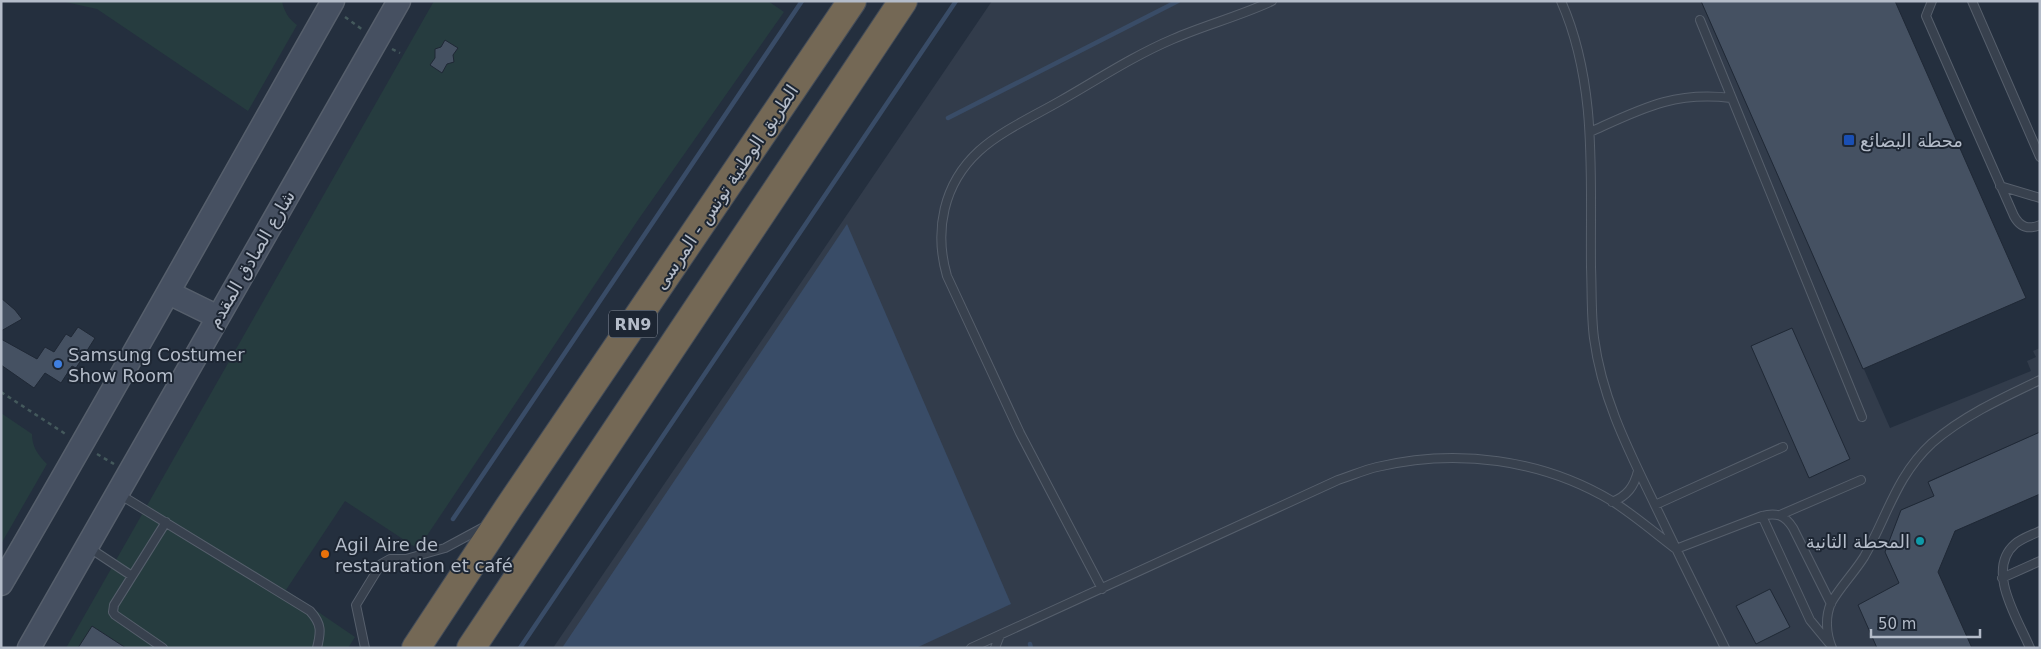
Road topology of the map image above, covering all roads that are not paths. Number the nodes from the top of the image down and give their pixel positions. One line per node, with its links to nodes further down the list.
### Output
1 (333, 1): 16 (main road)
2 (399, 1): 17 (main road, شارع الصادق المقدم)
3 (852, 1): 26 (highway, الطريق الوطنية تونس - المرسى / RN9)
4 (904, 1): 46 (highway, RN9)
5 (1272, 1): 37 (lane)
6 (1562, 1): 11 (lane)
7 (1932, 1): 13 (lane)
8 (1972, 1): 12 (lane)
9 (1700, 20): 10 (lane)
10 (1731, 98): 11 (lane); 19 (lane)
11 (1590, 132): 21 (lane)
12 (2040, 157)
13 (2000, 186): 14 (lane); 15 (lane)
14 (2040, 198)
15 (2040, 225)
16 (169, 293): 17 (main road); 36 (main road)
17 (218, 317): 23 (main road, شارع الصادق المقدم)
18 (2040, 380): 38 (lane)
19 (1862, 417)
20 (1782, 447): 25 (lane)
21 (1638, 471): 24 (lane); 25 (lane)
22 (1861, 480): 27 (lane)
23 (117, 493): 29 (lane); 31 (main road, شارع الصادق المقدم)
24 (1612, 502): 32 (lane); 37 (lane)
25 (1655, 505): 32 (lane)
26 (509, 507): 44 (lane); 45 (highway, الطريق الوطنية تونس - المرسى / RN9)
27 (1780, 515): 28 (lane); 38 (lane)
28 (1762, 516): 32 (lane); 40 (lane)
29 (166, 522): 34 (lane); 43 (lane)
30 (2040, 531): 35 (lane)
31 (87, 546): 34 (lane); 41 (main road, شارع الصادق المقدم)
32 (1676, 549): 49 (lane)
33 (2040, 561): 35 (lane)
34 (132, 576): 42 (lane)
35 (2002, 578): 50 (lane)
36 (1, 584)
37 (1102, 589): 39 (lane)
38 (1831, 604): 40 (lane)
39 (1000, 635): 47 (lane); 48 (lane)
40 (1830, 645)
41 (29, 648)
42 (163, 648)
43 (317, 648)
44 (364, 648)
45 (416, 648)
46 (471, 648)
47 (972, 648)
48 (995, 648)
49 (1725, 648)
50 (2030, 648)

